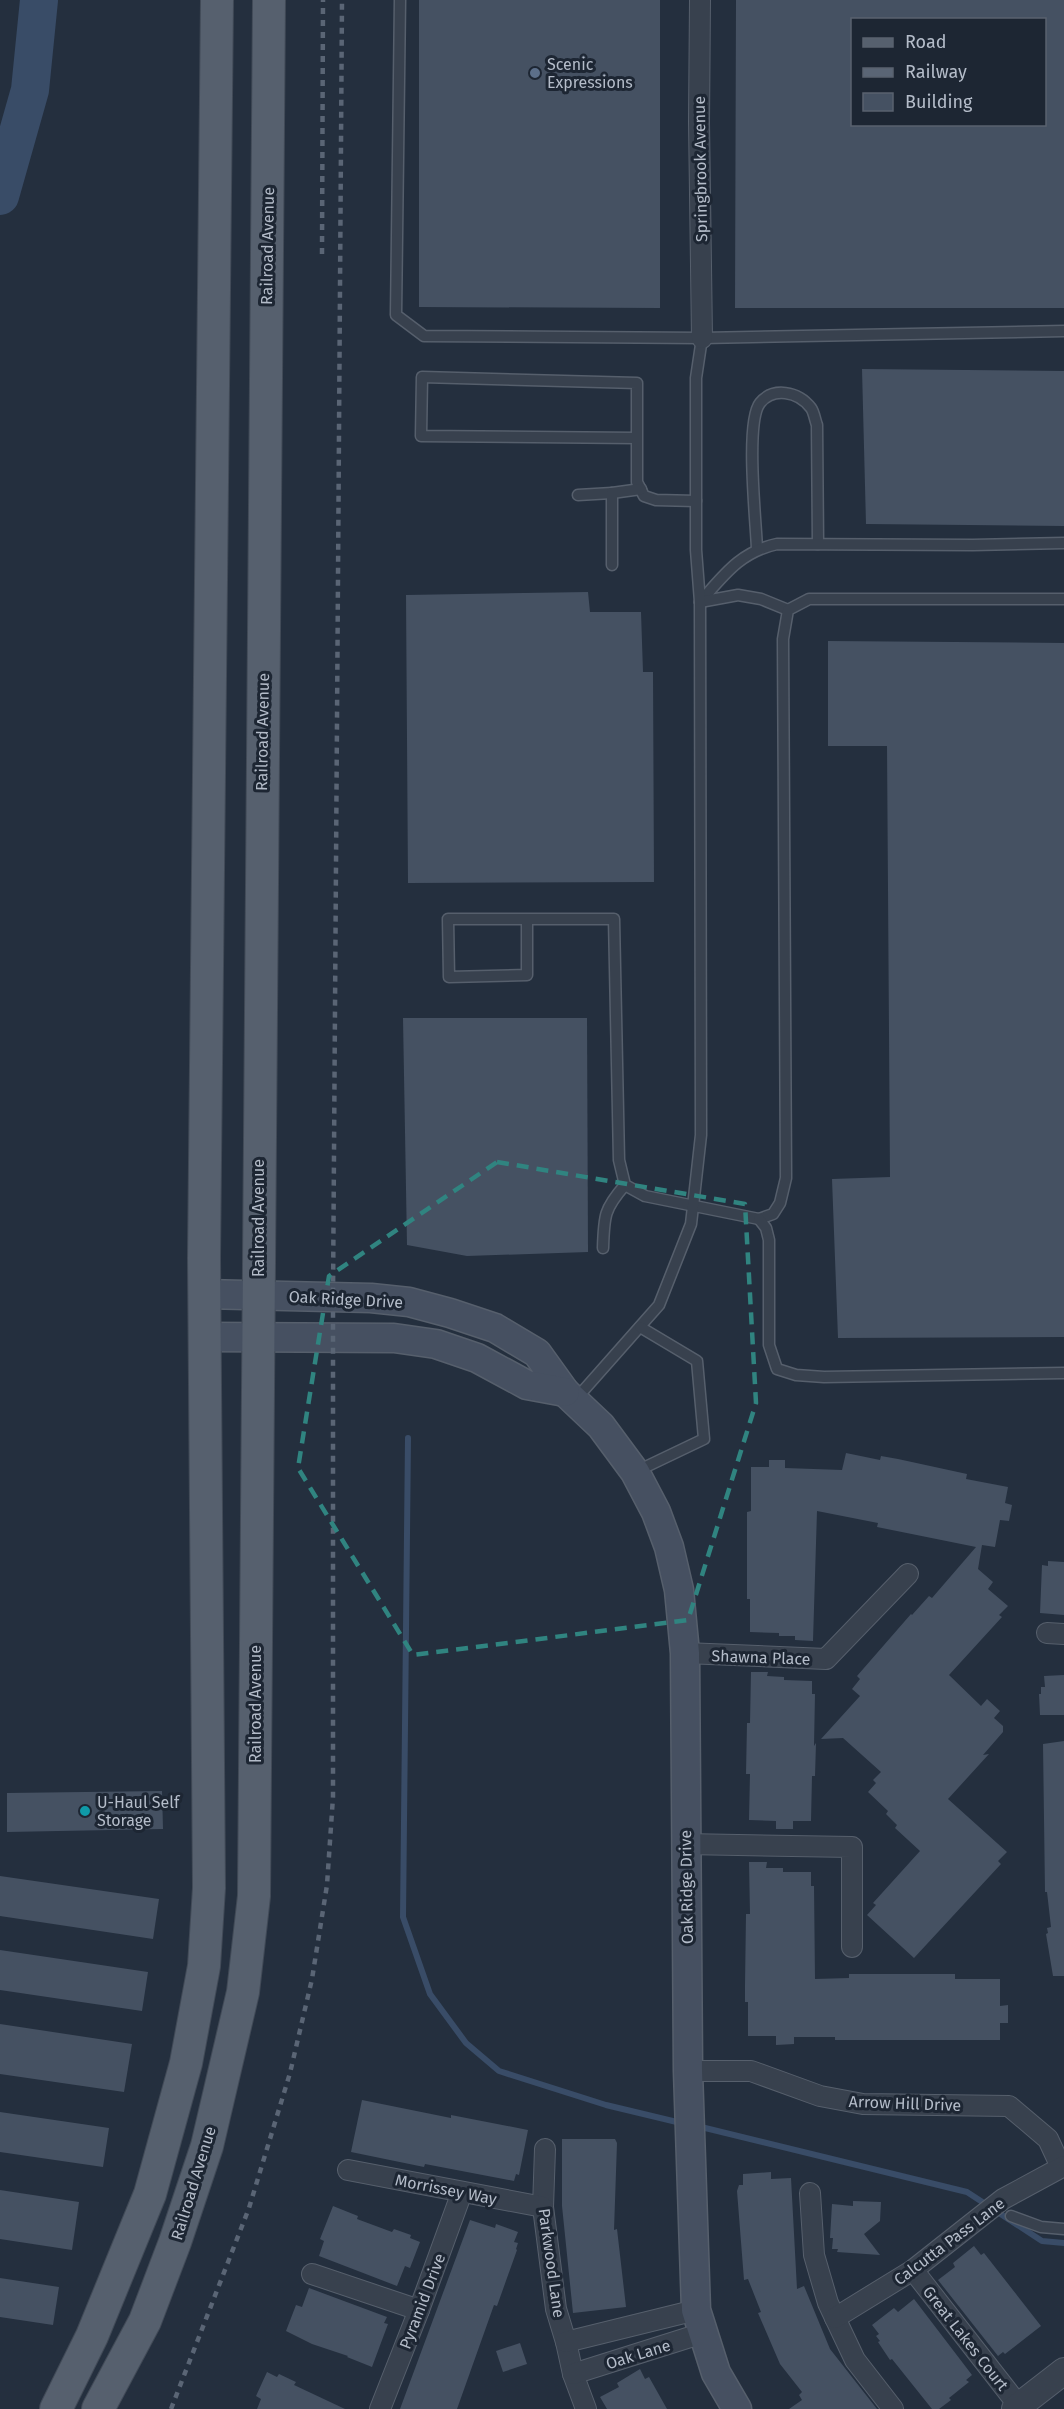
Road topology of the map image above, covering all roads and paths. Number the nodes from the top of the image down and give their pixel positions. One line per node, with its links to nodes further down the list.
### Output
1 (218, 0): 24 (main road)
2 (269, 0): 25 (main road, Railroad Avenue)
3 (400, 0): 6 (lane)
4 (700, 0): 6 (street, Springbrook Avenue)
5 (1064, 331): 6 (lane)
6 (702, 338): 11 (lane)
7 (636, 438): 7 (lane); 8 (lane)
8 (641, 489): 9 (lane); 11 (lane)
9 (612, 493): 10 (lane); 15 (lane)
10 (578, 495)
11 (696, 501): 17 (lane)
12 (1064, 543): 13 (lane)
13 (818, 544): 14 (lane); 14 (lane)
14 (757, 549): 17 (lane)
15 (612, 565)
16 (1064, 599): 18 (lane)
17 (700, 602): 18 (lane); 21 (lane)
18 (788, 610): 22 (lane)
19 (527, 920): 19 (lane); 20 (lane)
20 (626, 1185): 21 (lane); 23 (lane)
21 (693, 1205): 22 (lane); 26 (lane)
22 (759, 1219): 29 (lane)
23 (603, 1248)
24 (204, 1294): 25 (main road, Oak Ridge Drive); 28 (main road)
25 (258, 1296): 27 (main road, Railroad Avenue); 30 (main road, Oak Ridge Drive)
26 (640, 1327): 30 (lane); 31 (lane)
27 (258, 1337): 28 (main road); 30 (main road); 55 (main road, Railroad Avenue)
28 (204, 1338): 54 (main road)
29 (1064, 1373)
30 (569, 1396): 31 (main road, Oak Ridge Drive)
31 (635, 1472): 33 (main road, Oak Ridge Drive)
32 (908, 1574): 33 (street, Shawna Place)
33 (685, 1653): 34 (main road, Oak Ridge Drive)
34 (685, 1844): 35 (street); 36 (main road, Oak Ridge Drive)
35 (852, 1947)
36 (688, 2071): 38 (street, Arrow Hill Drive); 49 (main road, Oak Ridge Drive)
37 (545, 2149): 42 (street, Parkwood Lane)
38 (1063, 2167): 43 (street, Calcutta Pass Lane)
39 (348, 2170): 40 (street, Morrissey Way)
40 (462, 2192): 42 (street, Morrissey Way); 47 (street, Pyramid Drive)
41 (810, 2193): 48 (street)
42 (543, 2207): 50 (street, Parkwood Lane)
43 (1007, 2208): 44 (lane); 45 (street, Calcutta Pass Lane)
44 (1064, 2229)
45 (913, 2270): 48 (street, Calcutta Pass Lane); 53 (street, Great Lakes Court)
46 (312, 2274): 47 (street)
47 (419, 2310): 56 (street, Pyramid Drive)
48 (835, 2318): 59 (street)
49 (700, 2322): 50 (street, Oak Lane); 52 (street, Oak Lane); 58 (main road, Oak Ridge Drive)
50 (567, 2342): 52 (street, Parkwood Lane)
51 (1064, 2371): 53 (street)
52 (573, 2374): 57 (street, Parkwood Lane)
53 (1017, 2407)
54 (56, 2409)
55 (98, 2409)
56 (380, 2409)
57 (586, 2409)
58 (737, 2409)
59 (893, 2409)

